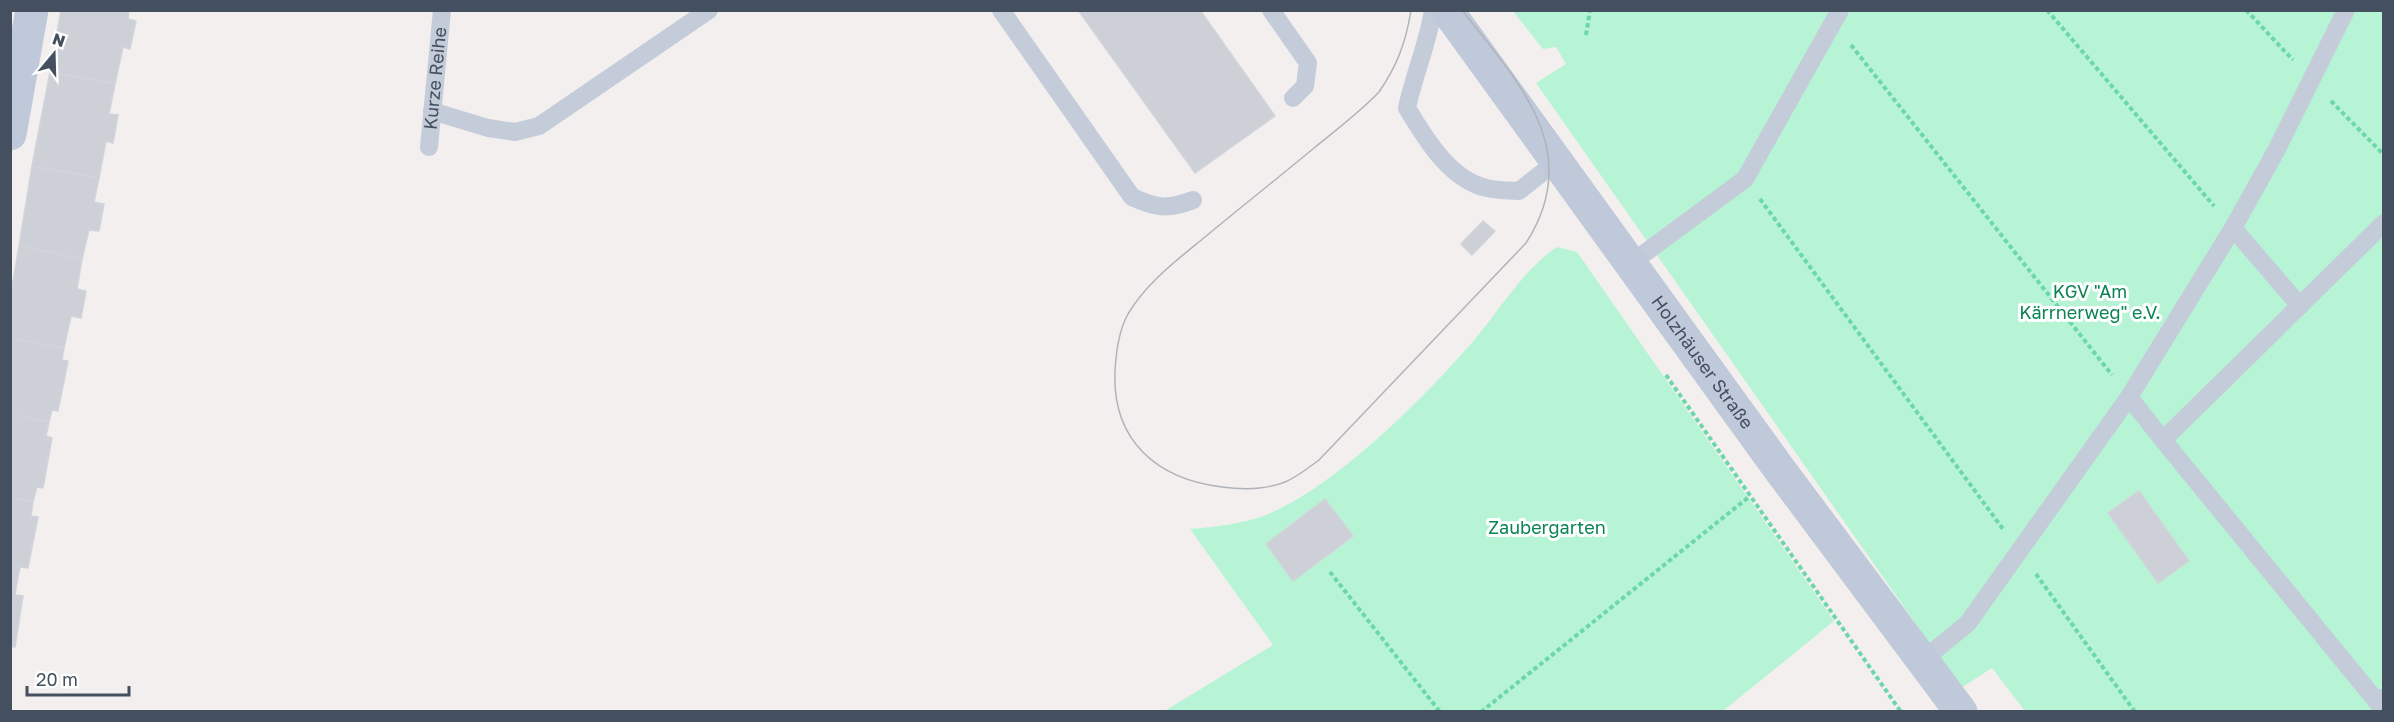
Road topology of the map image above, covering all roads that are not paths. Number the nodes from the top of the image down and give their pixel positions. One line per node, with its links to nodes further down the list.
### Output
1 (32, 10): 12 (main road)
2 (442, 10): 11 (lane, Kurze Reihe)
3 (709, 10): 11 (lane)
4 (1001, 10): 15 (lane)
5 (1271, 10): 10 (lane)
6 (1433, 10): 14 (lane)
7 (1447, 10): 14 (main road, Holzhäuser Straße)
8 (2346, 10): 17 (lane)
9 (1837, 17): 18 (lane)
10 (1293, 98)
11 (432, 111): 13 (lane, Kurze Reihe)
12 (10, 134)
13 (429, 147)
14 (1557, 161): 18 (main road, Holzhäuser Straße)
15 (1192, 200)
16 (2384, 223): 19 (lane)
17 (2233, 228): 19 (lane); 20 (lane)
18 (1630, 264): 22 (main road, Holzhäuser Straße)
19 (2300, 306): 21 (lane)
20 (2129, 397): 21 (lane); 22 (lane)
21 (2163, 440): 23 (lane)
22 (1923, 660): 24 (main road, Holzhäuser Straße)
23 (2384, 697)
24 (1961, 711)

